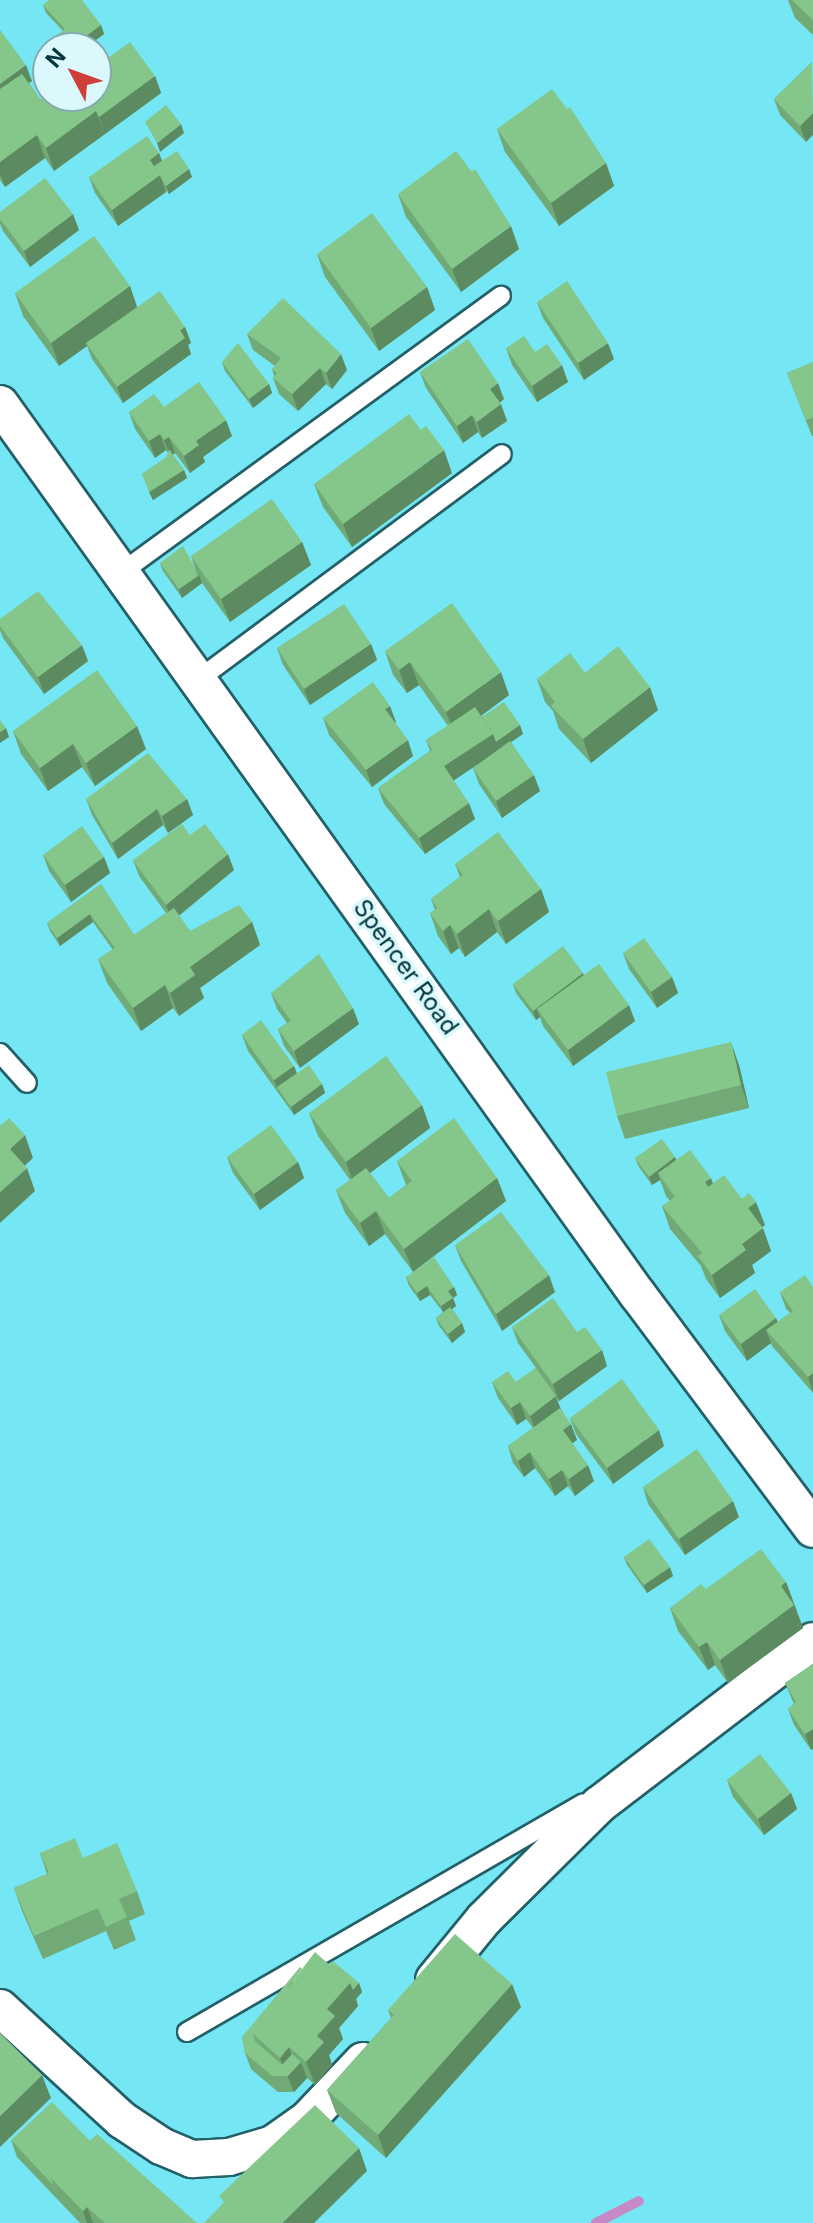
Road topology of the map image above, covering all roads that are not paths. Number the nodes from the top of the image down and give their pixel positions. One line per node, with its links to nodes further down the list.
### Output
1 (501, 296): 4 (lane)
2 (0, 404): 4 (street, Spencer Road)
3 (502, 454): 5 (lane)
4 (122, 572): 5 (street, Spencer Road)
5 (199, 679): 8 (street, Spencer Road)
6 (0, 1053): 7 (lane)
7 (27, 1083)
8 (813, 1529)
9 (813, 1641): 10 (street)
10 (649, 1764): 11 (street); 12 (lane)
11 (0, 2008)
12 (187, 2032)

